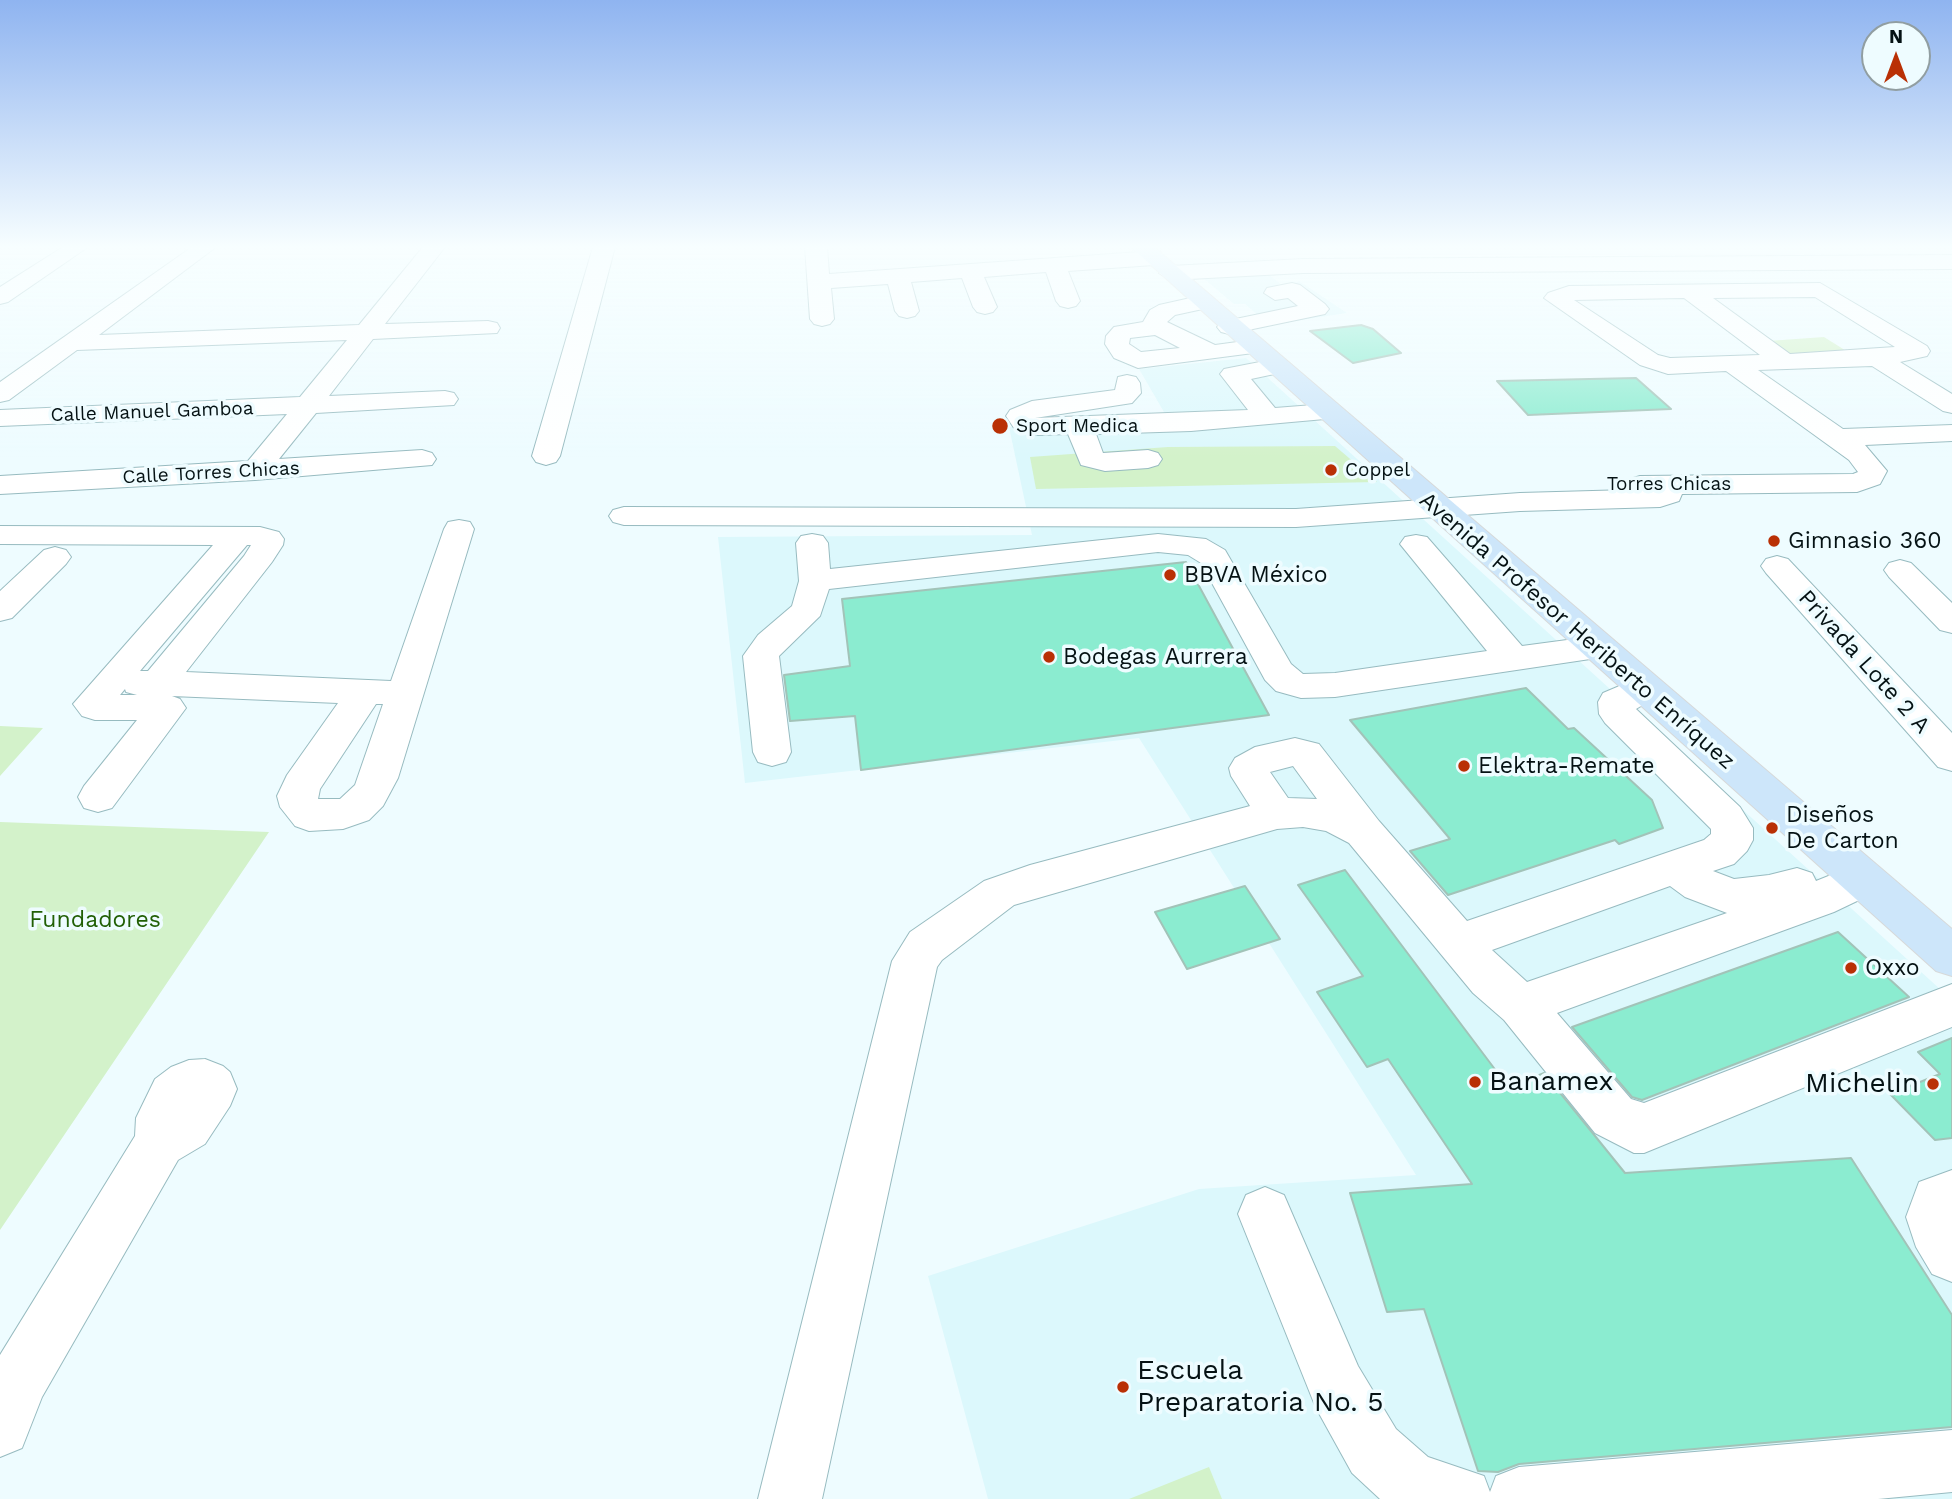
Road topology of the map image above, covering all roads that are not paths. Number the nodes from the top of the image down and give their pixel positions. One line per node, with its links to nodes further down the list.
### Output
1 (109, 317): 13 (street)
2 (379, 317): 12 (street)
3 (585, 317): 31 (street)
4 (1158, 317): 11 (street)
5 (1217, 317): 14 (main road, Avenida Profesor Heriberto Enríquez)
6 (1302, 317): 14 (street)
7 (1585, 317): 19 (street)
8 (1723, 317): 18 (street)
9 (1865, 317): 15 (street)
10 (488, 328): 12 (street)
11 (1156, 328): 14 (street); 14 (street)
12 (368, 331): 13 (street); 25 (street)
13 (73, 343): 17 (street)
14 (1243, 348): 23 (main road, Avenida Profesor Heriberto Enríquez); 26 (street)
15 (1877, 358): 18 (street); 24 (street)
16 (12, 359): 17 (street)
17 (48, 360): 21 (street)
18 (1787, 363): 19 (street)
19 (1734, 365): 30 (street)
20 (1127, 383): 28 (street)
21 (0, 394)
22 (445, 399): 25 (street, Calle Manuel Gamboa)
23 (1314, 402): 26 (street); 37 (main road, Avenida Profesor Heriberto Enríquez)
24 (1952, 405)
25 (305, 407): 27 (street, Calle Manuel Gamboa); 34 (street)
26 (1260, 408): 28 (street)
27 (0, 418)
28 (1079, 426): 33 (street)
29 (1952, 433): 30 (street)
30 (1837, 438): 35 (street, Torres Chicas)
31 (546, 456)
32 (422, 458): 34 (street, Calle Torres Chicas)
33 (1147, 459)
34 (255, 471): 36 (street, Calle Torres Chicas)
35 (1662, 484): 37 (street, Torres Chicas); 38 (street)
36 (0, 485)
37 (1411, 486): 38 (main road, Avenida Profesor Heriberto Enríquez)
38 (1436, 508): 39 (street); 41 (main road, Avenida Profesor Heriberto Enríquez)
39 (624, 516)
40 (459, 529): 57 (street)
41 (1466, 533): 52 (main road, Avenida Profesor Heriberto Enríquez); 53 (street)
42 (0, 535): 44 (street)
43 (812, 543): 49 (street)
44 (237, 553): 46 (street); 56 (street); 56 (street)
45 (0, 555): 46 (street)
46 (55, 557): 50 (street)
47 (1777, 566): 59 (street, Privada Lote 2 A)
48 (1900, 570): 51 (street)
49 (815, 582): 53 (street); 58 (street)
50 (0, 610)
51 (1952, 622)
52 (1597, 648): 53 (street); 54 (main road, Avenida Profesor Heriberto Enríquez)
53 (1513, 659)
54 (1643, 688): 61 (street); 62 (main road, Avenida Profesor Heriberto Enríquez)
55 (366, 691): 56 (street); 57 (street); 57 (street)
56 (169, 692): 60 (street)
57 (404, 692)
58 (772, 752)
59 (1952, 757)
60 (98, 797)
61 (1676, 867): 62 (street); 63 (street)
62 (1855, 872): 64 (main road, Avenida Profesor Heriberto Enríquez); 65 (street)
63 (1458, 943): 65 (street); 73 (street)
64 (1952, 957)
65 (1521, 1004): 66 (street)
66 (1952, 1006)
67 (160, 1142): 71 (street)
68 (1952, 1197): 70 (street)
69 (1265, 1214): 74 (street)
70 (1952, 1254)
71 (0, 1426)
72 (1952, 1461): 75 (street)
73 (790, 1499)
74 (1461, 1499)
75 (1519, 1499)

